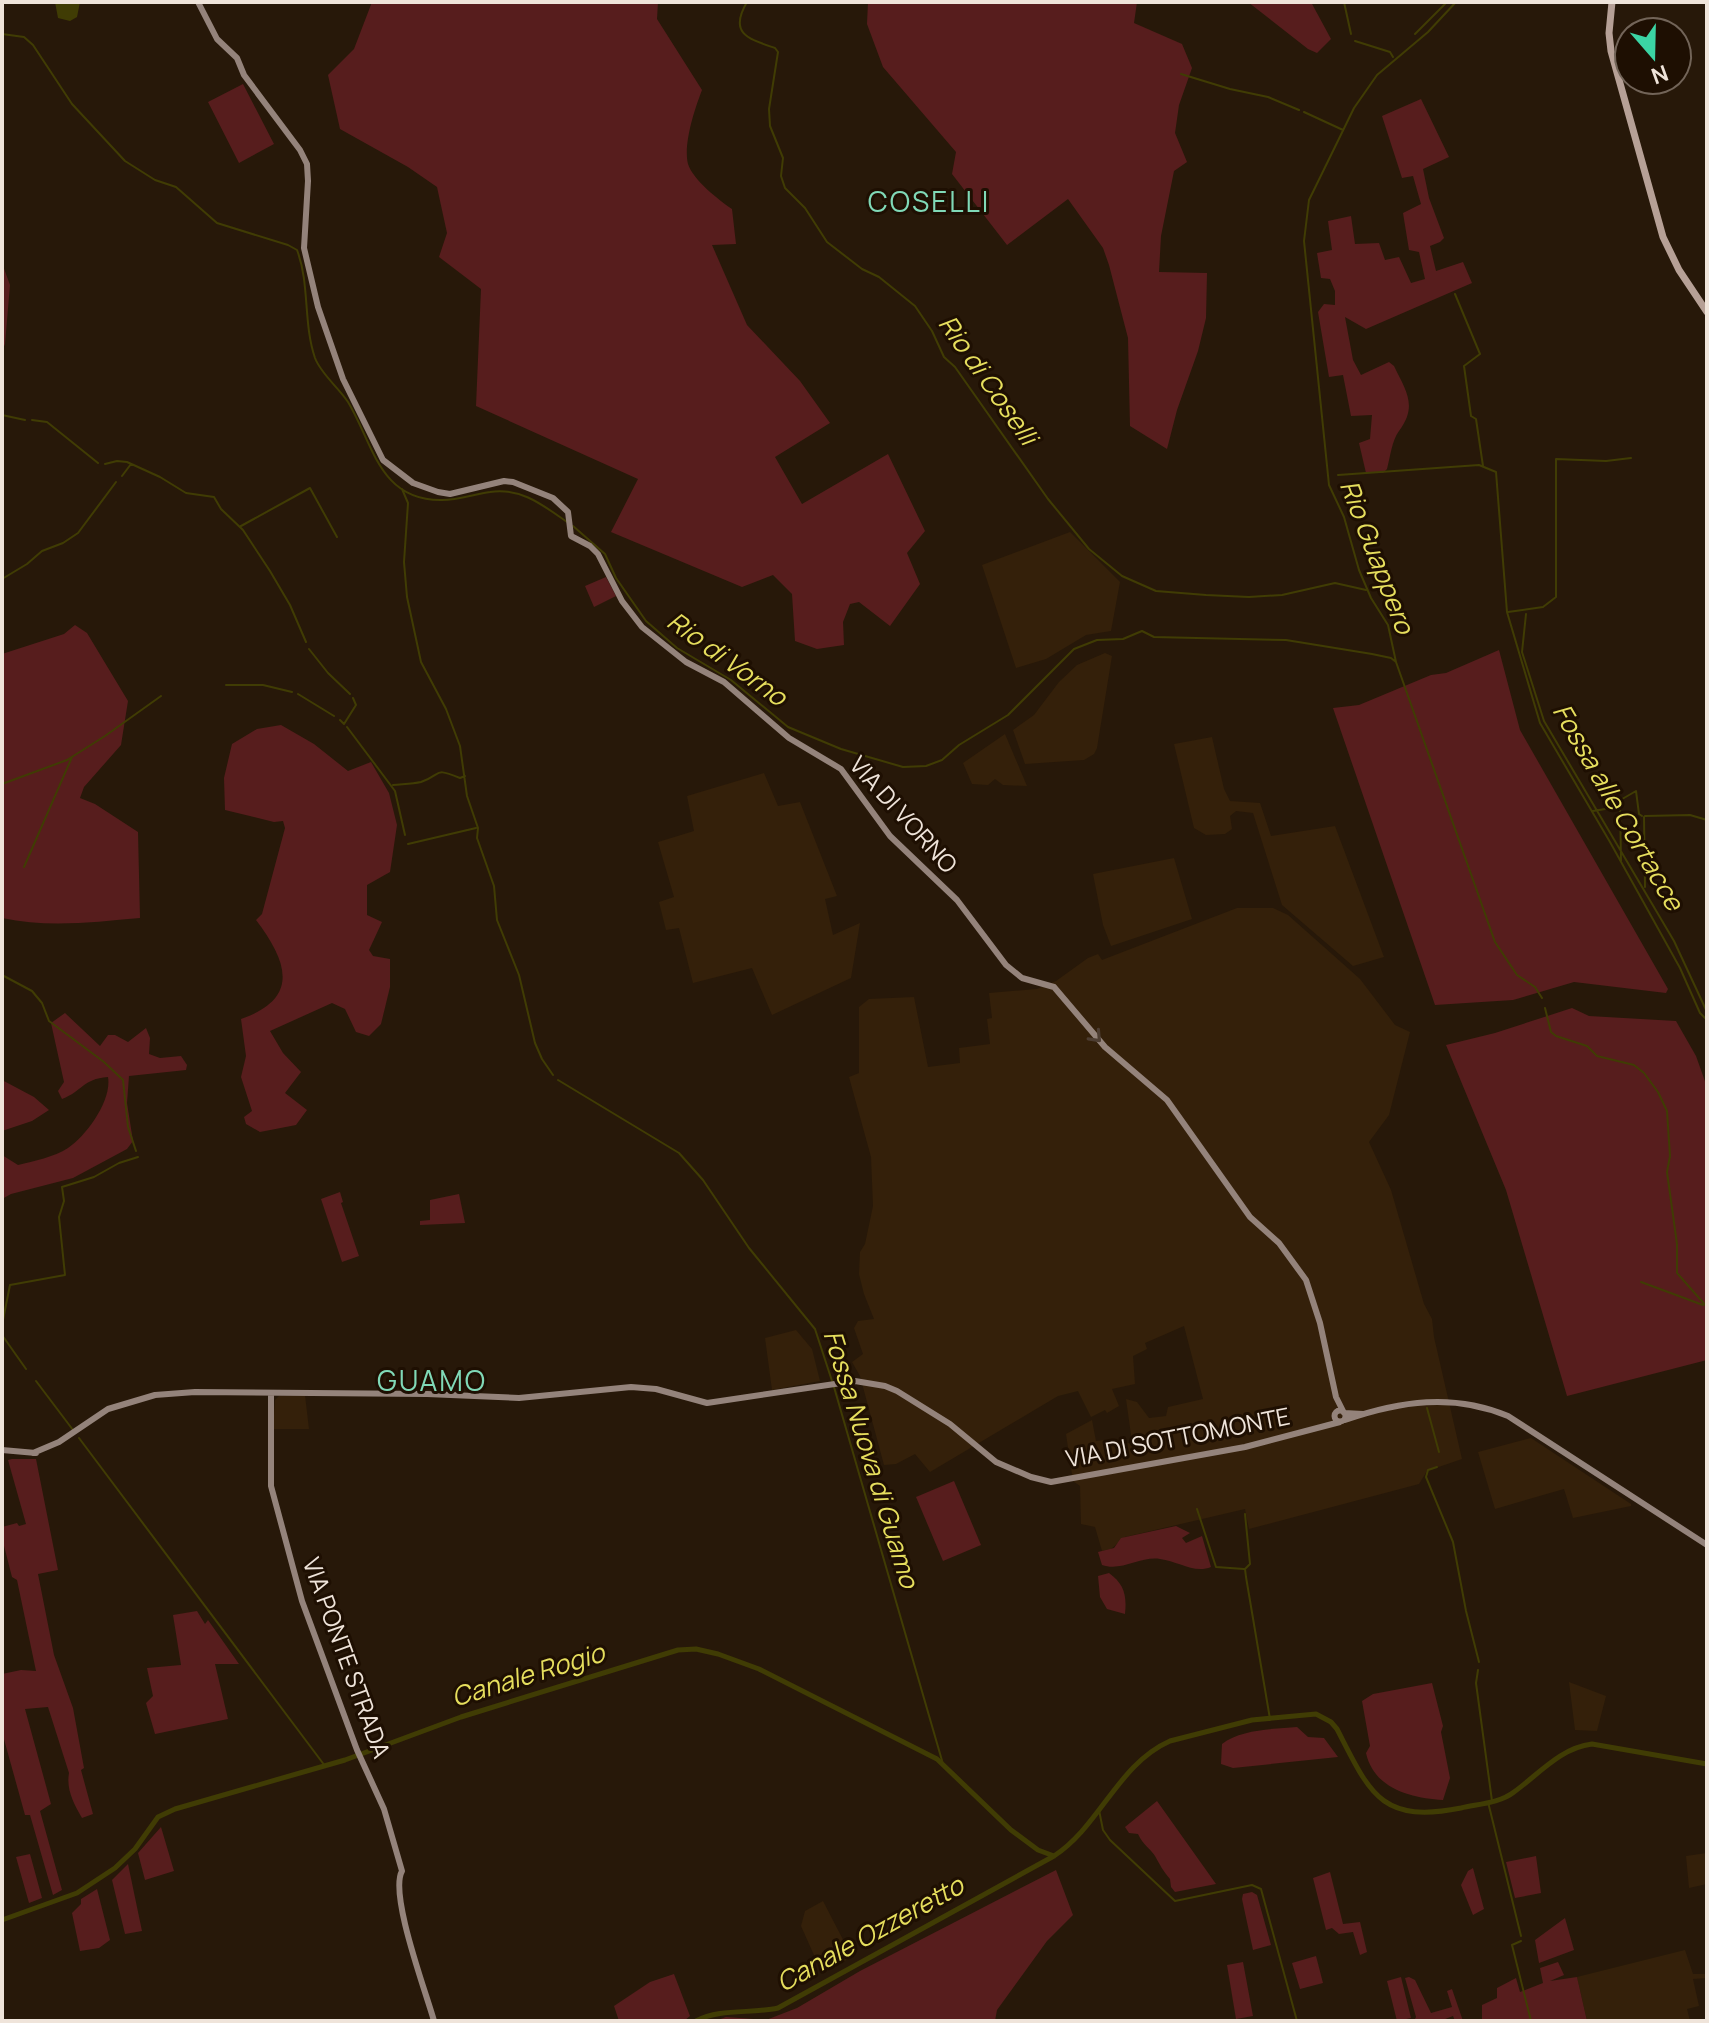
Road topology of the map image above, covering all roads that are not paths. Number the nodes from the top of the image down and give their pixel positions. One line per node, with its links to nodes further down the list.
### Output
1 (198, 2): 5 (street, VIA DI VORNO, one-way to 5)
2 (1612, 2): 3 (main road)
3 (1707, 312)
4 (271, 1394): 8 (street, VIA DI SOTTOMONTE); 9 (street, VIA DI SOTTOMONTE); 11 (street, VIA PONTE STRADA)
5 (1336, 1397): 6 (street, VIA DI VORNO); 7 (street, VIA DI VORNO)
6 (1335, 1415): 7 (street, VIA DI SOTTOMONTE); 8 (street, VIA DI SOTTOMONTE)
7 (1343, 1418): 8 (street, VIA DI SOTTOMONTE); 10 (street, VIA DI SOTTOMONTE)
8 (1324, 1425)
9 (2, 1450)
10 (1707, 1545)
11 (434, 2021)

